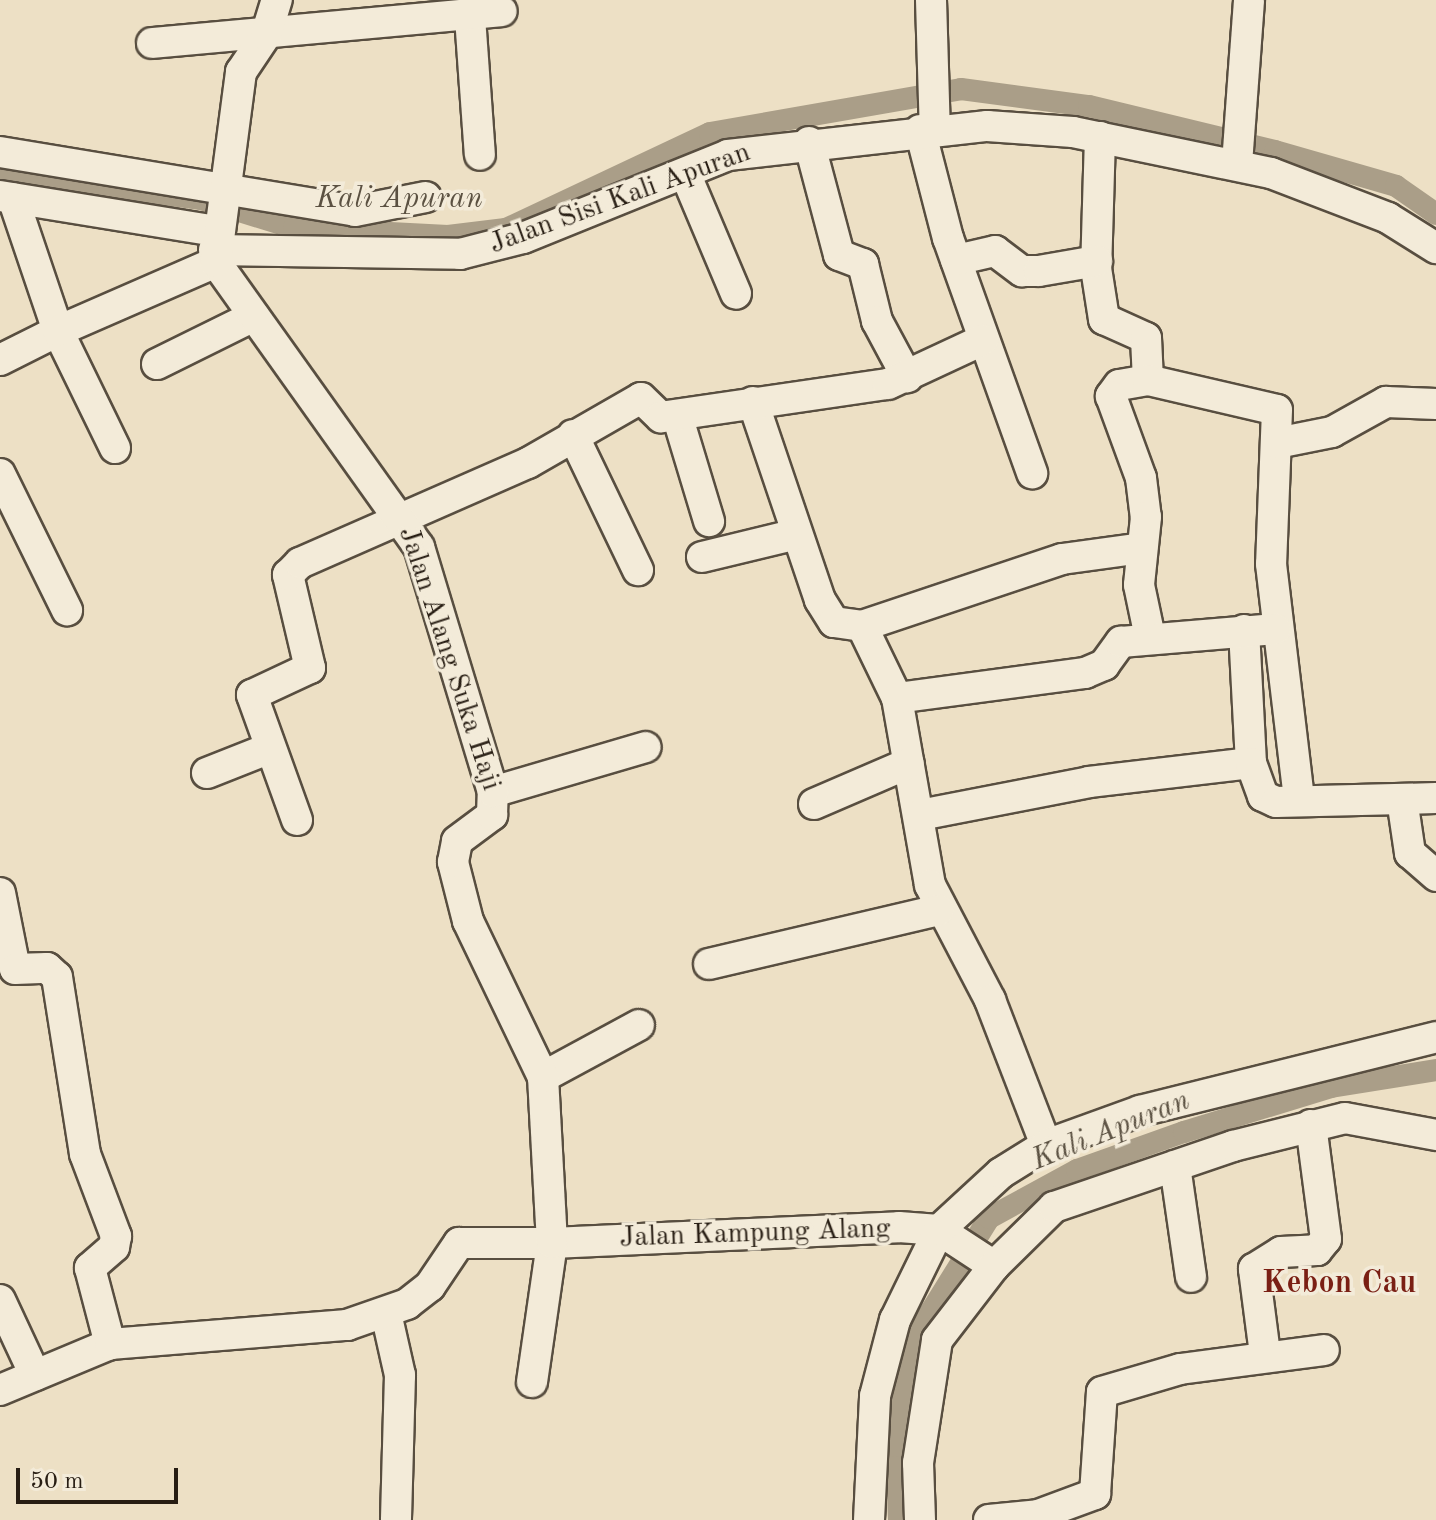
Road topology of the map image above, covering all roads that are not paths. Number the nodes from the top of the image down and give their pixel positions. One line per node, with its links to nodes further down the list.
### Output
1 (277, 0): 6 (street)
2 (931, 0): 8 (street)
3 (1249, 0): 13 (street)
4 (502, 11): 5 (street)
5 (470, 17): 6 (street); 12 (street)
6 (266, 35): 7 (street); 17 (street)
7 (152, 43)
8 (930, 126): 9 (street, Jalan Sisi Kali Apuran); 10 (street, Jalan Sisi Kali Apuran); 19 (street)
9 (1100, 137): 13 (street, Jalan Sisi Kali Apuran); 20 (street)
10 (809, 142): 14 (street, Jalan Sisi Kali Apuran); 27 (street)
11 (0, 152): 17 (street)
12 (480, 155)
13 (1238, 158): 18 (street, Jalan Sisi Kali Apuran)
14 (685, 173): 17 (street, Jalan Sisi Kali Apuran); 21 (street)
15 (6, 197): 17 (street); 23 (street)
16 (426, 197): 17 (street)
17 (218, 226): 22 (street, Jalan Alang Suka Haji); 23 (street)
18 (1436, 248)
19 (956, 260): 20 (street); 24 (street)
20 (1097, 261): 28 (street)
21 (736, 294)
22 (254, 316): 26 (street); 37 (street, Jalan Alang Suka Haji)
23 (58, 331): 25 (street); 34 (street)
24 (983, 340): 27 (street); 35 (street)
25 (0, 360)
26 (157, 364)
27 (907, 377): 29 (street)
28 (1148, 380): 33 (street); 40 (street)
29 (753, 402): 31 (street); 39 (street)
30 (1436, 404): 33 (street)
31 (677, 415): 32 (street); 38 (street)
32 (573, 435): 37 (street); 42 (street)
33 (1277, 443): 45 (street)
34 (115, 448)
35 (1032, 473)
36 (0, 474): 43 (street)
37 (402, 515): 50 (street); 54 (street, Jalan Alang Suka Haji)
38 (709, 521)
39 (793, 535): 41 (street); 44 (street)
40 (1142, 548): 44 (street); 47 (street)
41 (702, 557)
42 (638, 570)
43 (67, 610)
44 (862, 626): 48 (street)
45 (1275, 629): 46 (street); 57 (street)
46 (1244, 630): 47 (street); 52 (street)
47 (1150, 637): 48 (street)
48 (897, 698): 51 (street)
49 (646, 747): 54 (street)
50 (270, 748): 53 (street); 60 (street)
51 (909, 763): 58 (street); 59 (street)
52 (1251, 763): 57 (street); 59 (street)
53 (207, 773)
54 (493, 792): 68 (street, Jalan Alang Suka Haji)
55 (1436, 798): 56 (street)
56 (1402, 799): 57 (street); 61 (street)
57 (1299, 800)
58 (814, 804)
59 (920, 815): 63 (street)
60 (297, 820)
61 (1436, 876)
62 (0, 893): 65 (street)
63 (939, 910): 64 (street); 71 (street)
64 (709, 964)
65 (7, 969): 79 (street)
66 (639, 1025): 68 (street)
67 (1436, 1037): 71 (street)
68 (543, 1077): 74 (street, Jalan Alang Suka Haji)
69 (1311, 1125): 70 (street); 72 (street); 81 (street)
70 (1436, 1135)
71 (1046, 1145): 73 (street)
72 (1175, 1166): 75 (street); 76 (street)
73 (947, 1235): 74 (street, Jalan Kampung Alang); 75 (street); 86 (street)
74 (552, 1243): 78 (street); 83 (street, Jalan Alang Suka Haji)
75 (987, 1262): 87 (street)
76 (1191, 1277)
77 (0, 1300): 82 (street)
78 (386, 1313): 79 (street); 85 (street)
79 (110, 1344): 82 (street)
80 (1324, 1350): 81 (street)
81 (1265, 1354): 88 (street)
82 (35, 1375): 84 (street)
83 (532, 1382)
84 (0, 1390)
85 (396, 1520)
86 (869, 1520)
87 (920, 1520)
88 (989, 1520)

